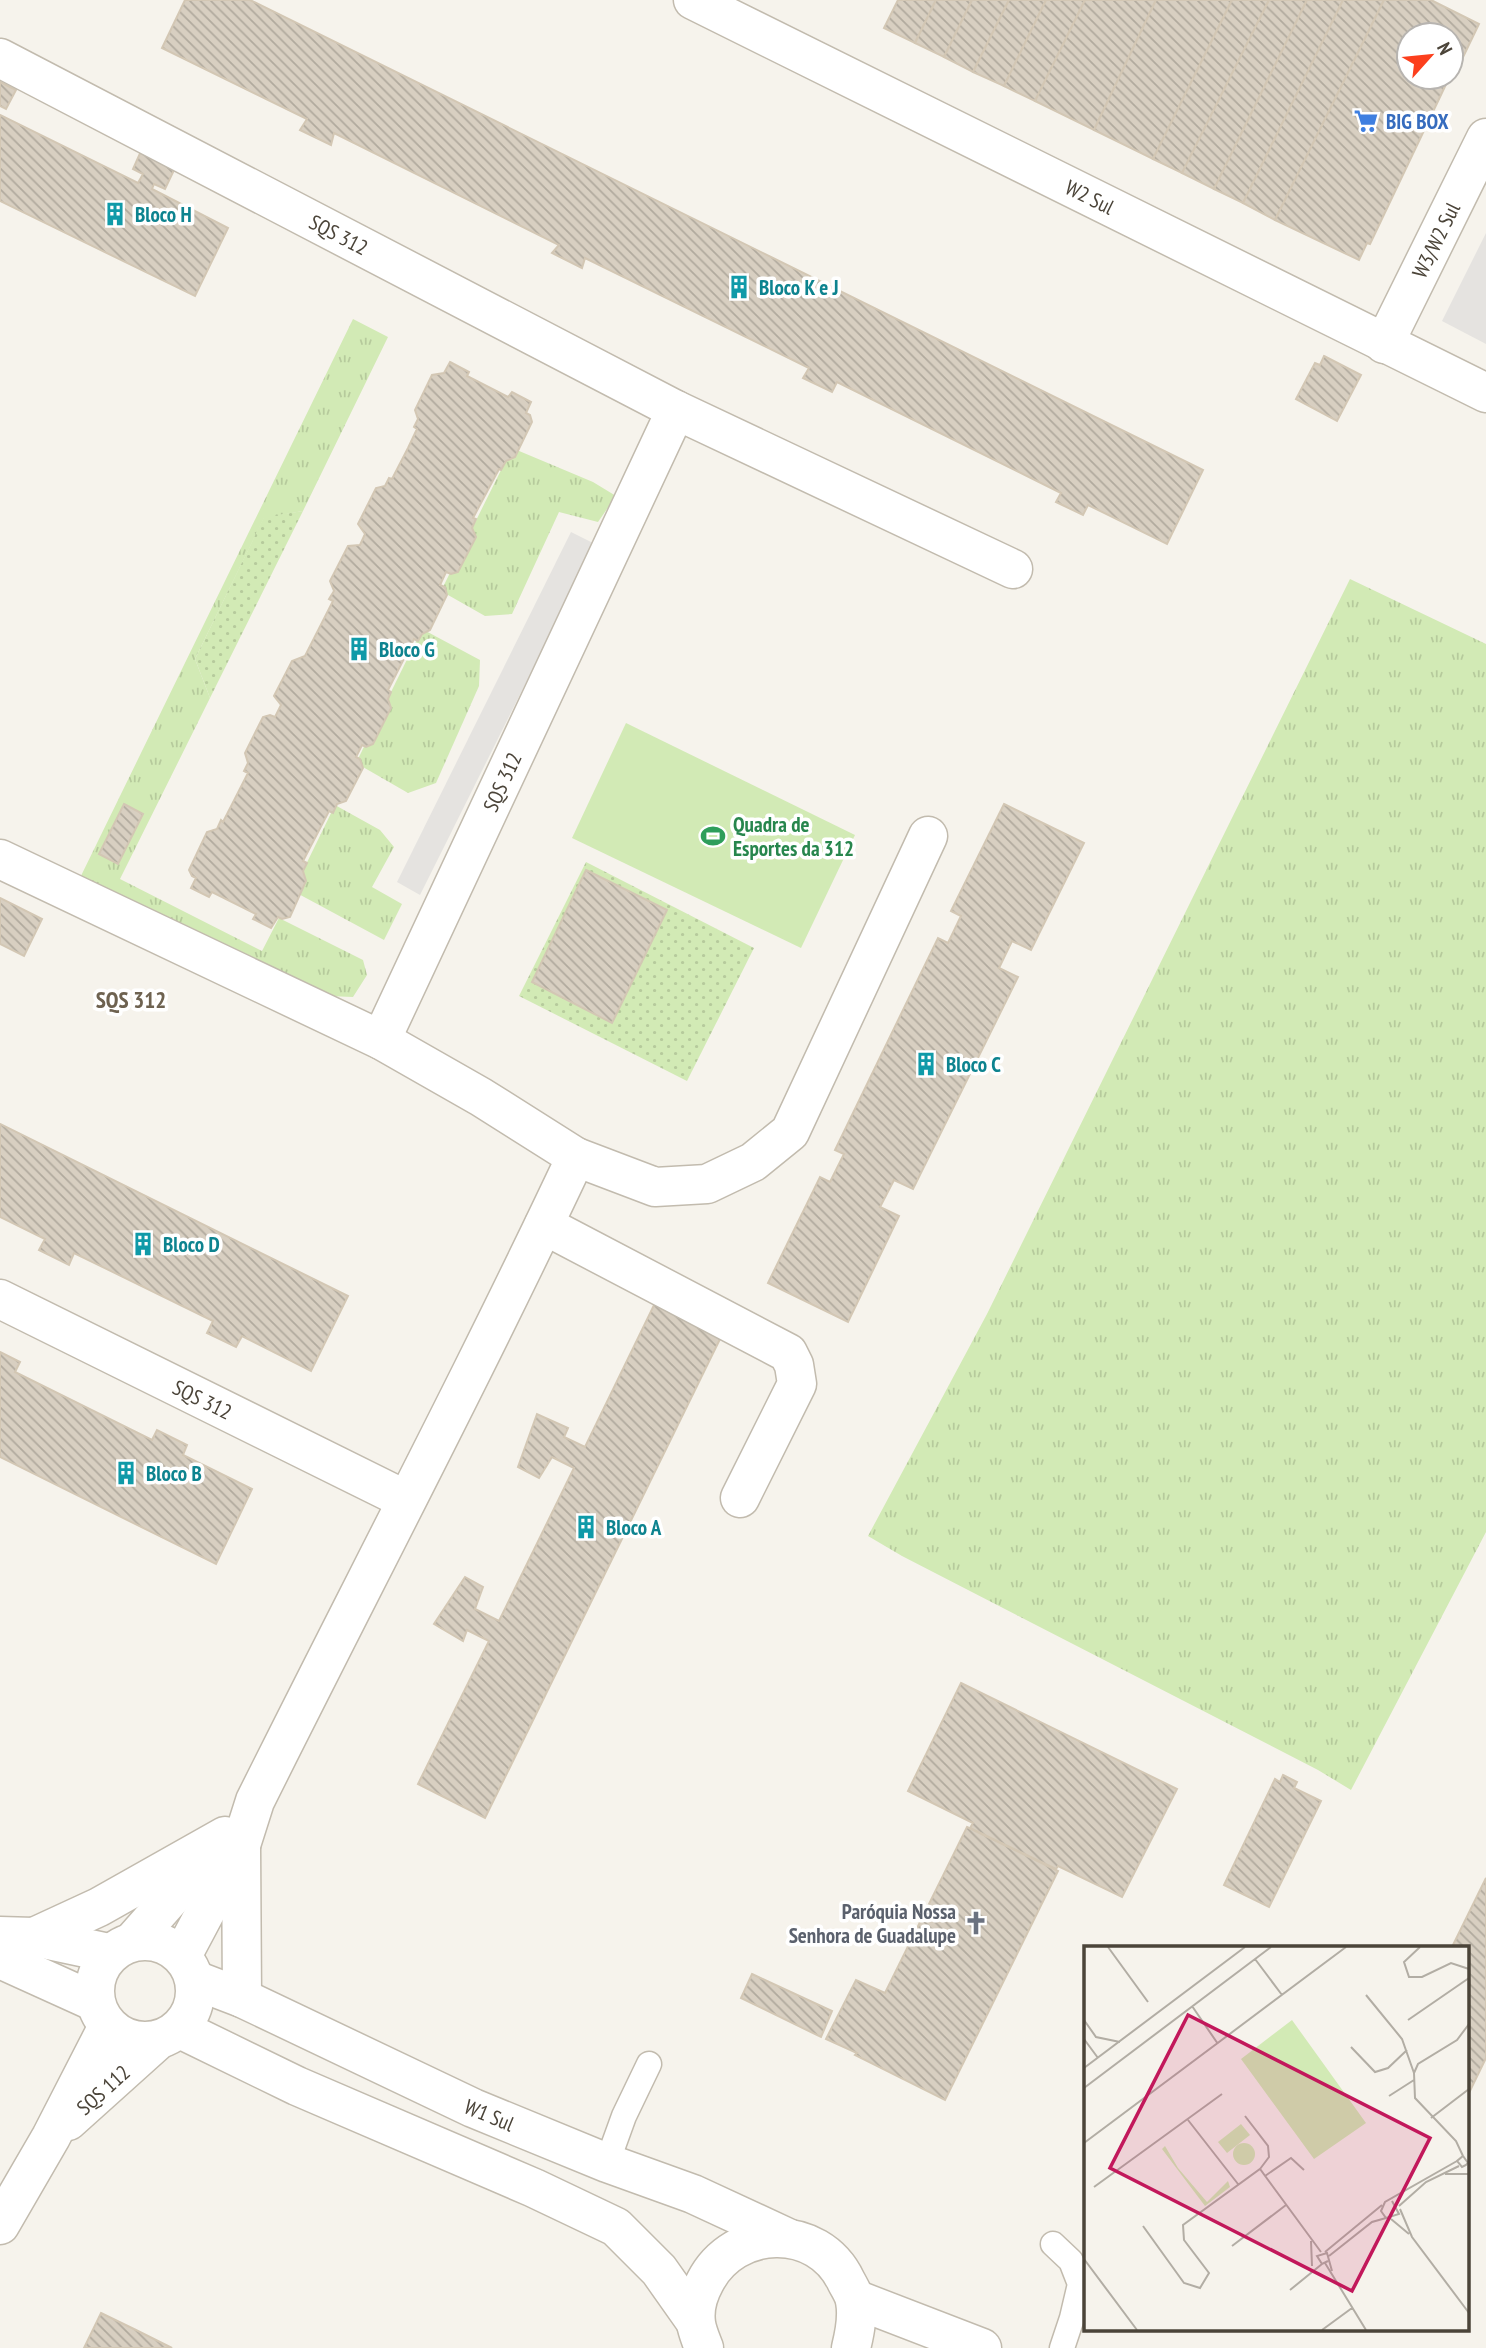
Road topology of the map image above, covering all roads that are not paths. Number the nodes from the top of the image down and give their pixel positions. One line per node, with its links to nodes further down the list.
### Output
1 (693, 0): 4 (street, W2 Sul)
2 (0, 58): 6 (street, SQS 312)
3 (1486, 138): 4 (street, W3/W2 Sul)
4 (1384, 344): 5 (street, W2 Sul)
5 (1486, 393)
6 (676, 410): 7 (street, SQS 312); 10 (street, SQS 312)
7 (1013, 569)
8 (928, 836): 11 (street)
9 (0, 859): 10 (street)
10 (381, 1040): 11 (street)
11 (576, 1157): 12 (street)
12 (544, 1225): 14 (street); 15 (street)
13 (0, 1299): 15 (street, SQS 312)
14 (740, 1498)
15 (406, 1500): 16 (street)
16 (233, 1840): 17 (street); 18 (street); 20 (street); 21 (street)
17 (17, 1937): 18 (street)
18 (121, 1947): 20 (street); 22 (street)
19 (0, 1959): 22 (street)
20 (188, 1968): 21 (street, W1 Sul); 23 (street)
21 (242, 1998): 26 (street, W1 Sul)
22 (101, 2014): 23 (street); 25 (street, SQS 112)
23 (168, 2035): 25 (street, SQS 112); 31 (street)
24 (649, 2064): 26 (lane)
25 (51, 2137): 27 (street, SQS 112)
26 (607, 2163): 28 (street, W1 Sul)
27 (0, 2225)
28 (788, 2238): 30 (street, W1 Sul); 31 (street)
29 (1053, 2244): 34 (lane)
30 (855, 2299): 32 (street); 33 (street)
31 (700, 2335)
32 (851, 2348)
33 (982, 2348)
34 (1062, 2348)

